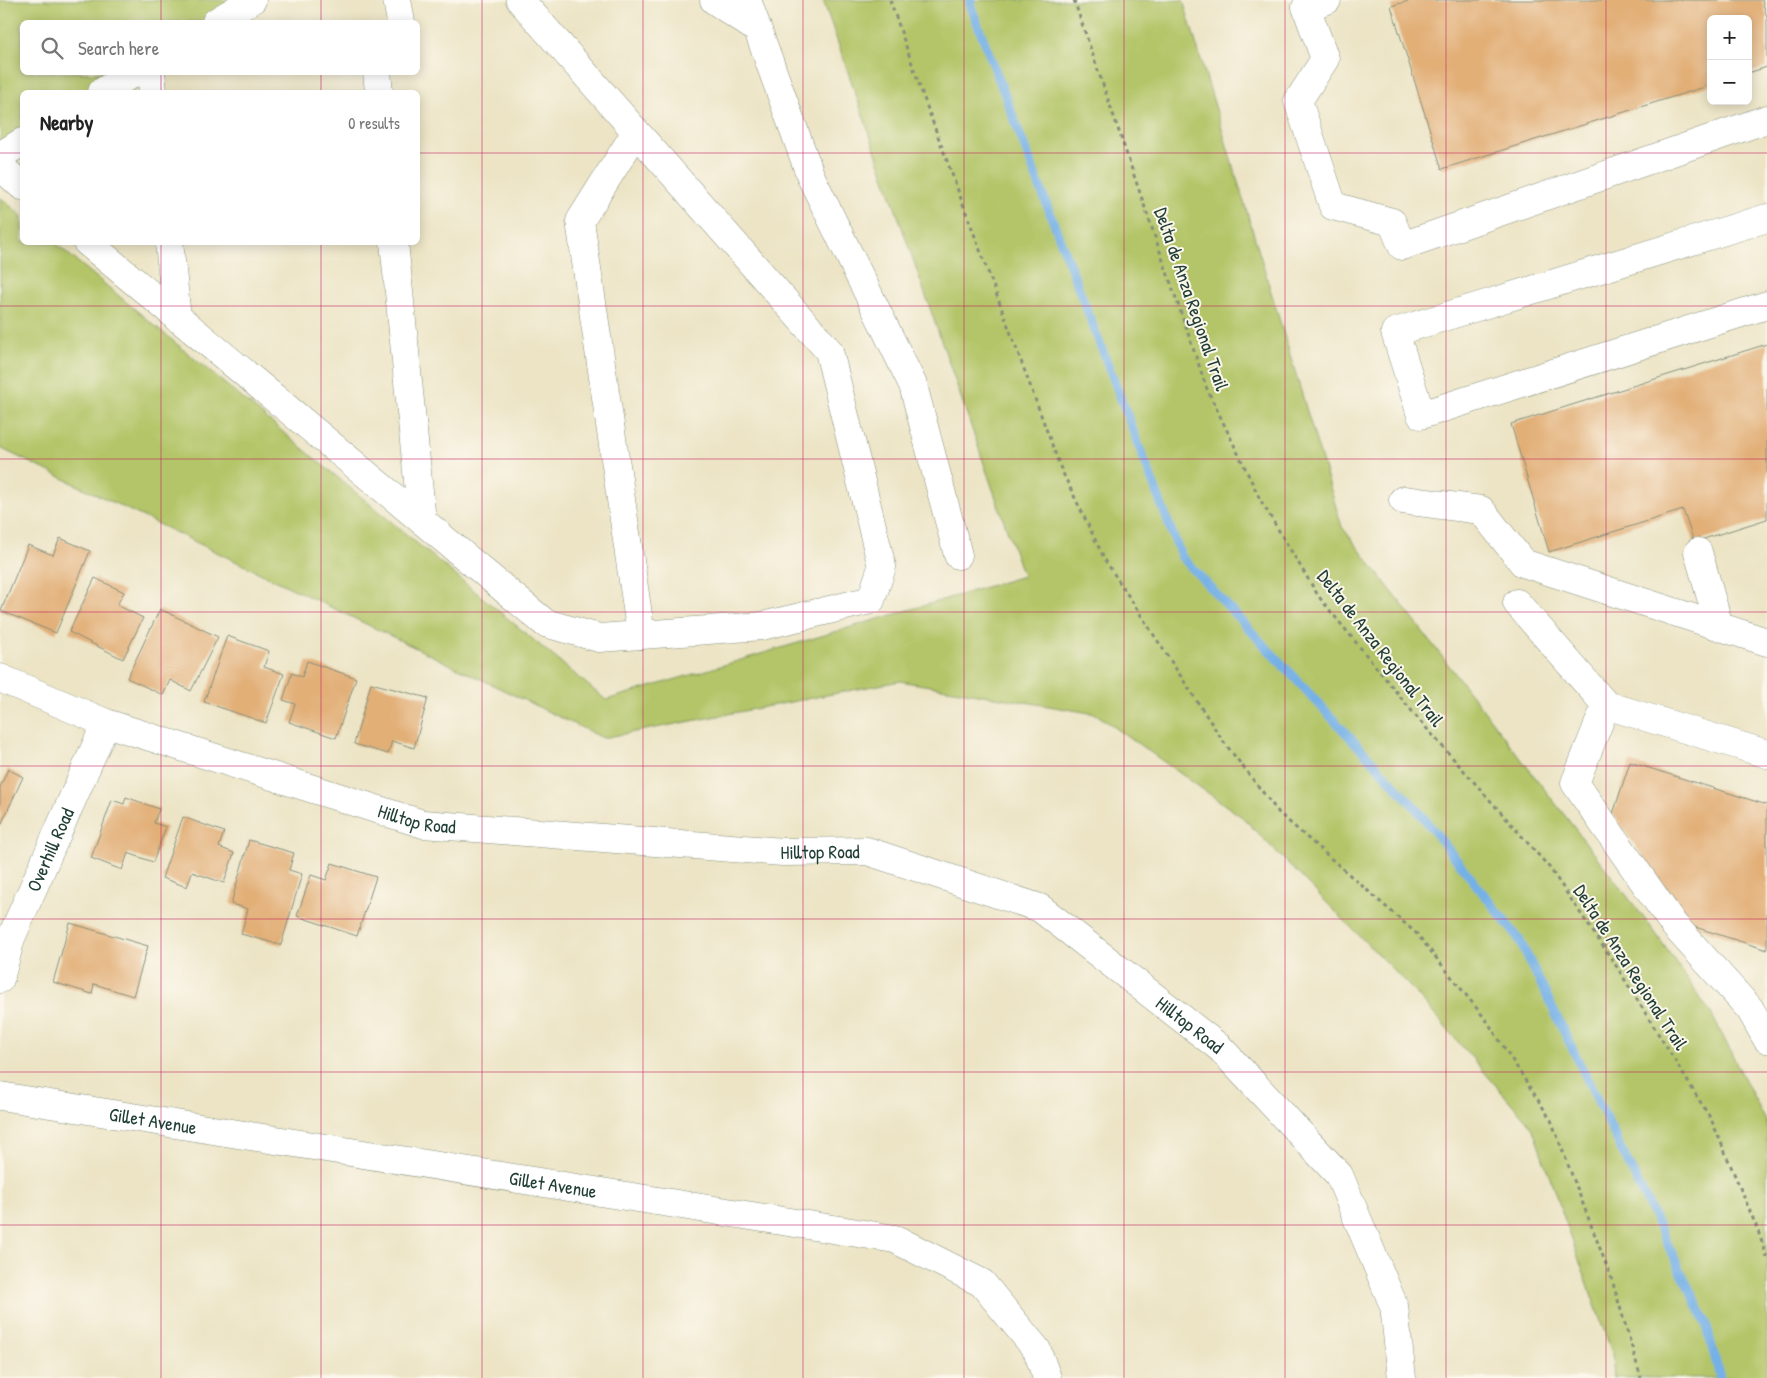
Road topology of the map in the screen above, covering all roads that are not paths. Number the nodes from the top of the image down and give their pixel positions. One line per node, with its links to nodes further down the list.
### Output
1 (252, 0): 7 (street)
2 (397, 0): 8 (street)
3 (520, 0): 17 (street)
4 (714, 0): 9 (street)
5 (747, 0): 9 (street)
6 (1327, 0): 16 (street)
7 (219, 20)
8 (402, 20)
9 (758, 30): 31 (street)
10 (130, 75): 13 (street)
11 (151, 75): 14 (street)
12 (377, 75): 15 (street)
13 (105, 90)
14 (153, 90)
15 (379, 90)
16 (1767, 119)
17 (636, 132): 34 (street); 34 (street)
18 (20, 143): 19 (street)
19 (0, 156)
20 (0, 166): 21 (street)
21 (20, 184)
22 (1767, 218): 26 (street)
23 (90, 245): 27 (street)
24 (169, 245): 27 (street)
25 (394, 245): 29 (street)
26 (1767, 305)
27 (177, 318): 29 (street)
28 (1404, 500): 33 (street)
29 (422, 521): 34 (street)
30 (1698, 552): 33 (street)
31 (958, 555)
32 (1517, 602): 37 (street)
33 (1719, 626): 35 (street)
34 (641, 635)
35 (1767, 642)
36 (0, 678): 38 (street, Hilltop Road)
37 (1606, 705): 39 (street); 41 (street)
38 (106, 723): 40 (street, Overhill Road); 44 (street, Hilltop Road)
39 (1767, 754)
40 (0, 979)
41 (1767, 1039)
42 (0, 1096): 43 (street, Gillet Avenue)
43 (1047, 1378)
44 (1402, 1378)

